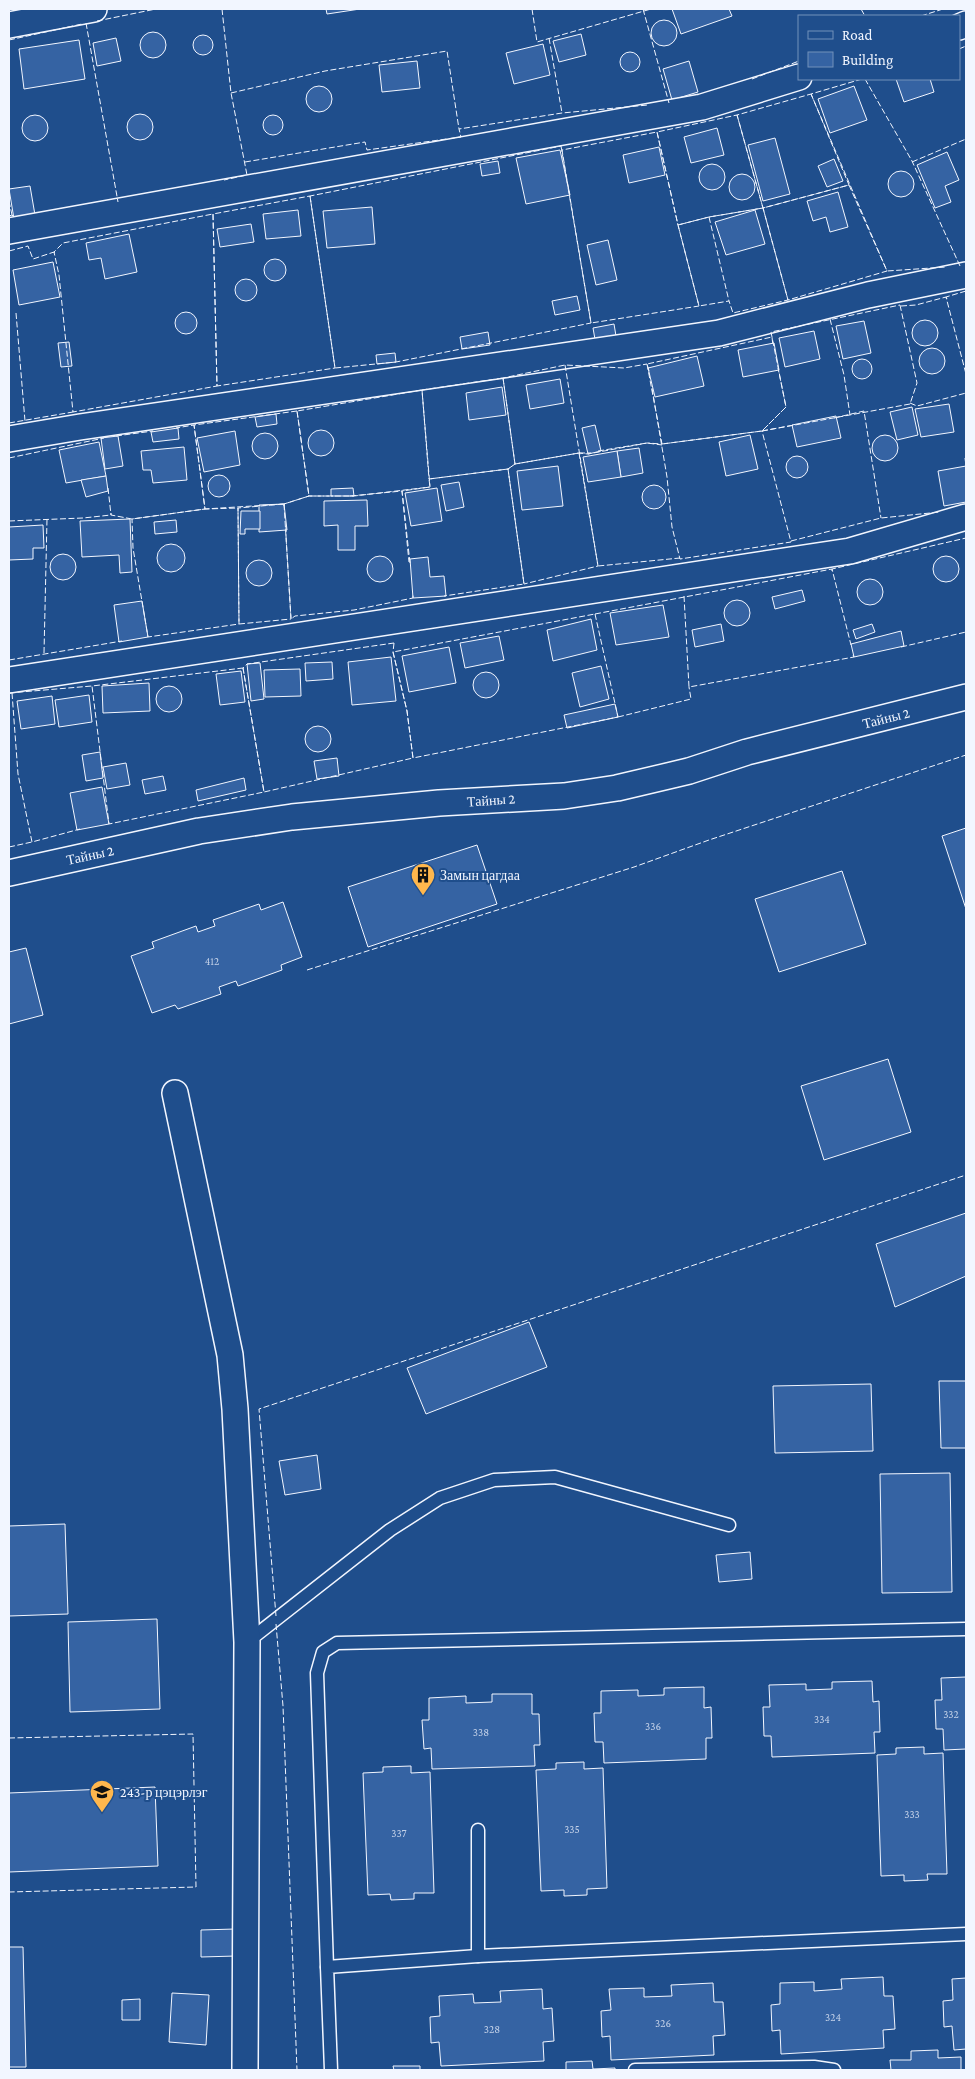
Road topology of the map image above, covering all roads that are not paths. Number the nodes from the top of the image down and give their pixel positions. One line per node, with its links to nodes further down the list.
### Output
1 (94, 9): 2 (street)
2 (9, 25)
3 (798, 77): 4 (street)
4 (9, 231)
5 (966, 275): 6 (street)
6 (9, 439)
7 (966, 517): 8 (street)
8 (9, 680)
9 (966, 697): 10 (street, Тайны 2)
10 (9, 873)
11 (175, 1093): 14 (street)
12 (729, 1525): 14 (lane)
13 (966, 1629): 18 (lane)
14 (247, 1642): 19 (street)
15 (478, 1830): 17 (lane)
16 (966, 1934): 17 (lane)
17 (478, 1956): 18 (lane)
18 (327, 1967): 20 (lane)
19 (245, 2070)
20 (331, 2070)
21 (635, 2070): 22 (lane)
22 (834, 2070)

